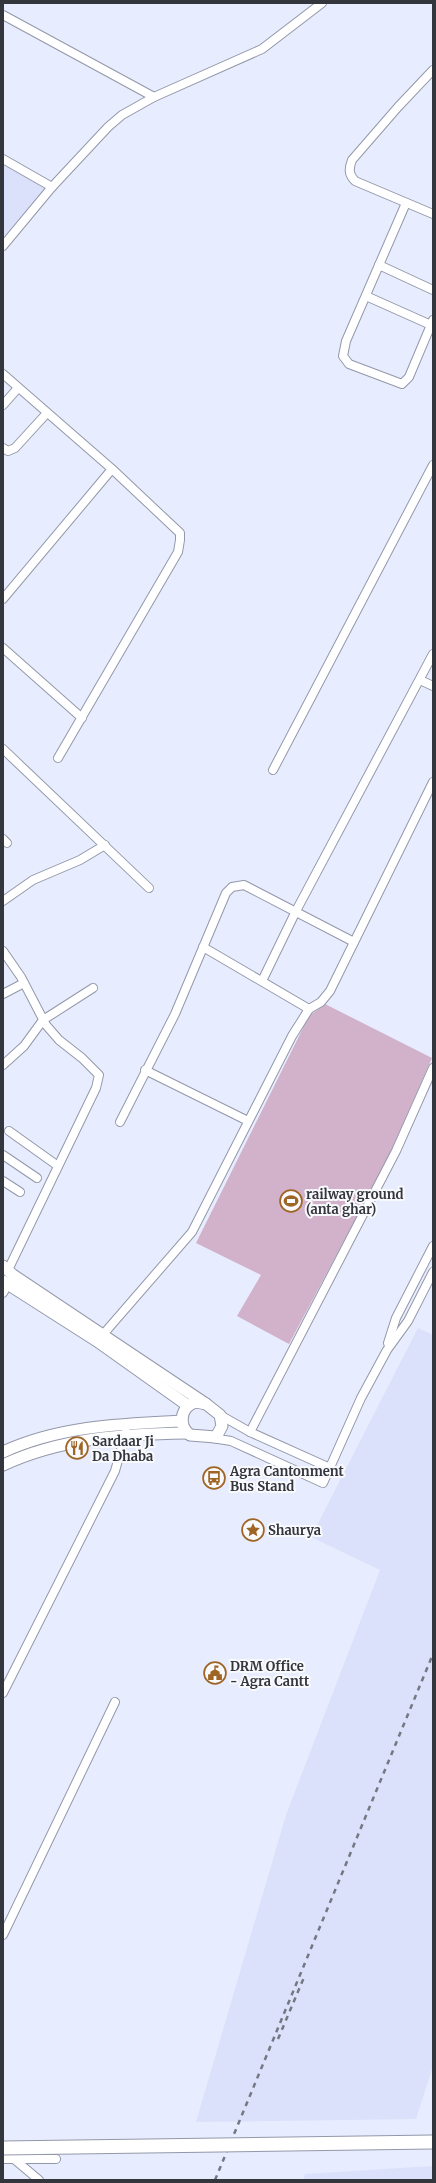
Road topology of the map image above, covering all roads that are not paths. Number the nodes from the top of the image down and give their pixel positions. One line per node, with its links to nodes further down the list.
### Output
1 (322, 3): 4 (street)
2 (3, 15): 4 (street)
3 (433, 70): 7 (street)
4 (154, 97): 6 (street)
5 (3, 159): 6 (street)
6 (52, 187): 9 (street)
7 (406, 203): 8 (street); 10 (street)
8 (433, 214)
9 (3, 246)
10 (379, 265): 11 (street); 12 (street)
11 (433, 290)
12 (366, 296): 13 (street); 13 (street)
13 (432, 323)
14 (3, 374): 15 (street)
15 (18, 388): 16 (street); 17 (street)
16 (3, 405)
17 (47, 413): 18 (street); 20 (street)
18 (3, 448)
19 (433, 465): 29 (street)
20 (112, 469): 21 (street); 26 (street)
21 (3, 599)
22 (3, 648): 26 (street)
23 (433, 654): 24 (street)
24 (420, 680): 25 (street); 34 (street)
25 (433, 686)
26 (82, 718): 28 (street)
27 (3, 749): 31 (street)
28 (58, 758)
29 (274, 770)
30 (432, 787): 35 (street)
31 (105, 845): 32 (street); 33 (street)
32 (149, 888)
33 (3, 901)
34 (296, 911): 35 (street); 36 (street); 38 (street)
35 (354, 942): 42 (street)
36 (203, 947): 38 (street); 46 (street)
37 (3, 951): 39 (street)
38 (262, 981): 42 (street)
39 (24, 983): 41 (street); 43 (street)
40 (92, 988): 43 (street)
41 (3, 994)
42 (309, 1009): 47 (street)
43 (43, 1020): 44 (street); 51 (street)
44 (3, 1065)
45 (433, 1068): 65 (street)
46 (145, 1070): 47 (street); 48 (street)
47 (248, 1121): 58 (street)
48 (120, 1122)
49 (9, 1130): 51 (street)
50 (3, 1155): 52 (street)
51 (58, 1166): 57 (street)
52 (37, 1178)
53 (3, 1181): 54 (street)
54 (20, 1192)
55 (433, 1246): 59 (street)
56 (433, 1272): 59 (street)
57 (6, 1278): 58 (street)
58 (100, 1338): 60 (street); 61 (street)
59 (387, 1350): 70 (street)
60 (206, 1404): 61 (street); 62 (street)
61 (187, 1405): 63 (street)
62 (220, 1415): 65 (street); 67 (street)
63 (182, 1421): 64 (street); 66 (street)
64 (127, 1429): 66 (street); 68 (street); 69 (street); 71 (street)
65 (250, 1432): 70 (street)
66 (187, 1433): 67 (street)
67 (212, 1438): 70 (street)
68 (3, 1452)
69 (3, 1465)
70 (330, 1468)
71 (3, 1693)
72 (115, 1702): 73 (street)
73 (3, 1935)
74 (433, 2142): 75 (main road, bridge)
75 (3, 2148)
76 (3, 2159): 77 (street)
77 (14, 2159): 78 (street); 79 (street)
78 (56, 2159)
79 (39, 2180)

